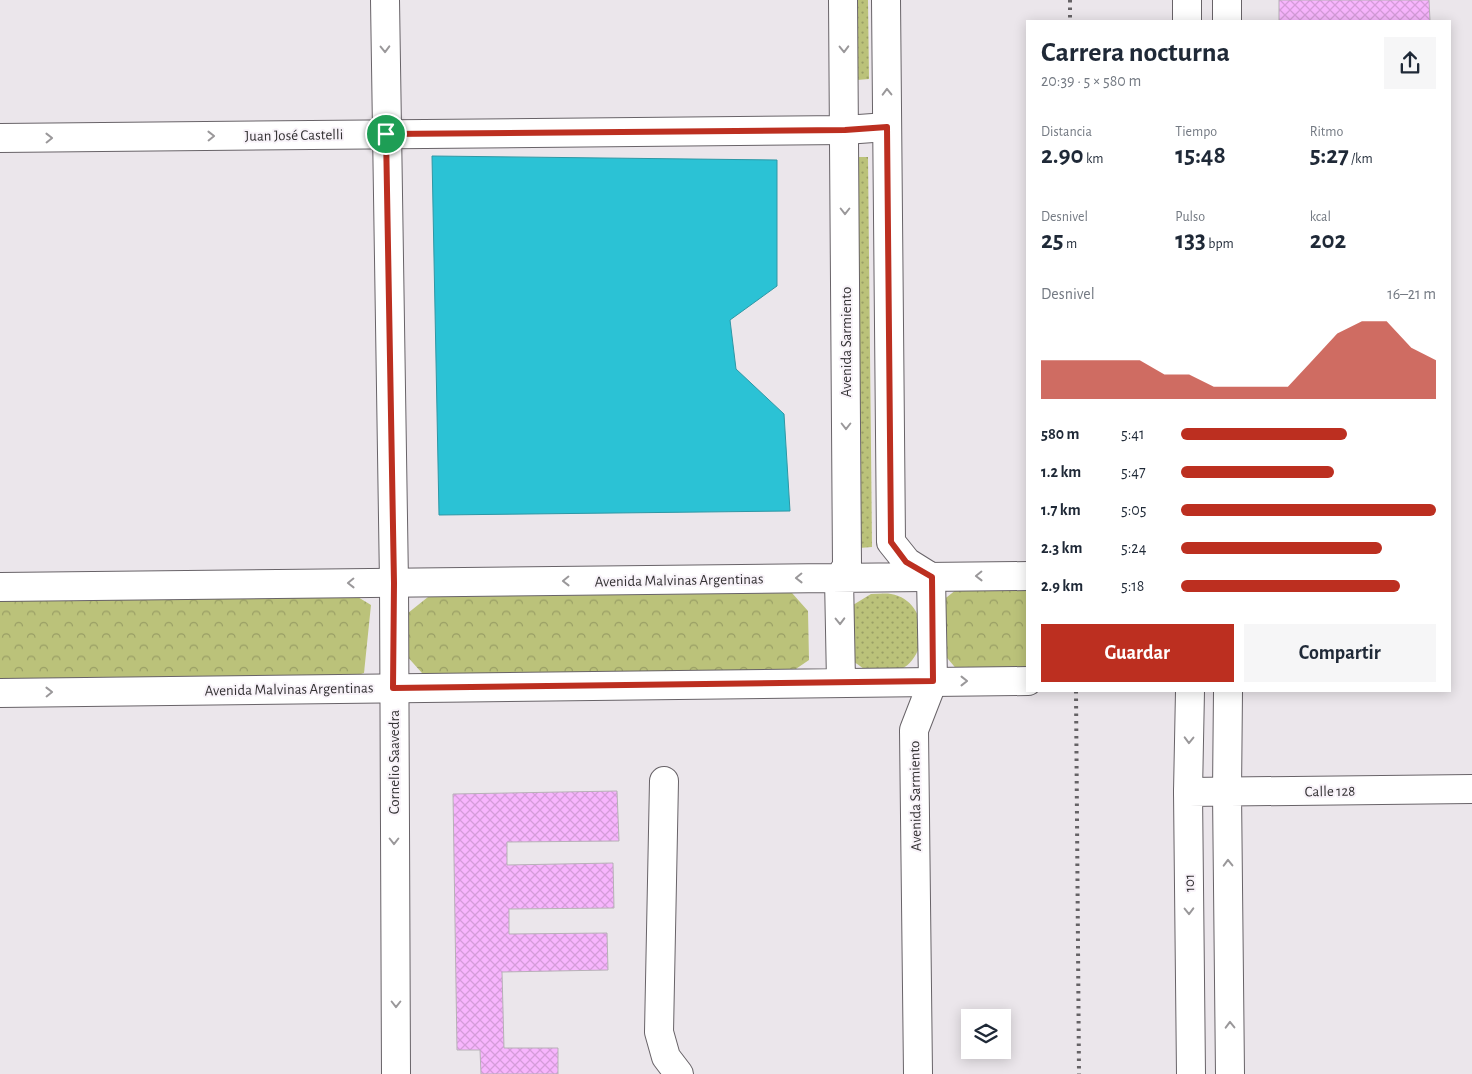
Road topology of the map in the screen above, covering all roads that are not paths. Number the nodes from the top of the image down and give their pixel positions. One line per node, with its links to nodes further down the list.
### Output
1 (385, 0): 10 (main road, Cornelio Saavedra, one-way to 10)
2 (844, 0): 9 (main road, Avenida Sarmiento, one-way to 9)
3 (886, 0): 8 (main road, one-way to 3)
4 (1187, 0): 6 (main road)
5 (1227, 0): 7 (main road)
6 (1187, 20)
7 (1227, 20)
8 (887, 127): 9 (main road, Juan José Castelli); 13 (main road)
9 (845, 130): 10 (main road, Juan José Castelli); 14 (main road, Avenida Sarmiento, one-way to 14)
10 (386, 134): 11 (main road, Juan José Castelli, one-way to 10); 15 (main road, Cornelio Saavedra)
11 (0, 138)
12 (1026, 576): 13 (main road, Avenida Malvinas Argentinas, one-way to 13)
13 (932, 577): 14 (main road, Avenida Malvinas Argentinas); 17 (main road, Avenida Sarmiento)
14 (839, 578): 15 (main road, Avenida Malvinas Argentinas, one-way to 15); 19 (main road, Avenida Sarmiento, one-way to 19)
15 (394, 583): 16 (main road, Avenida Malvinas Argentinas, one-way to 16); 20 (main road, Cornelio Saavedra)
16 (0, 588)
17 (933, 681): 18 (main road, Avenida Malvinas Argentinas, one-way to 18); 19 (main road, Avenida Malvinas Argentinas); 30 (main road, Avenida Sarmiento)
18 (1026, 681)
19 (841, 682): 20 (main road, Avenida Malvinas Argentinas)
20 (393, 688): 23 (main road, Avenida Malvinas Argentinas, one-way to 20); 28 (main road, Cornelio Saavedra, one-way to 28)
21 (1190, 692): 26 (main road, 101, one-way to 26)
22 (1228, 692): 27 (main road)
23 (0, 693)
24 (664, 781): 29 (main road)
25 (1472, 789): 27 (main road, Calle 128)
26 (1188, 792): 27 (main road, Calle 128); 31 (main road, 101, one-way to 31)
27 (1227, 792): 32 (main road, one-way to 27)
28 (396, 1074)
29 (679, 1074)
30 (918, 1074)
31 (1191, 1074)
32 (1230, 1074)

